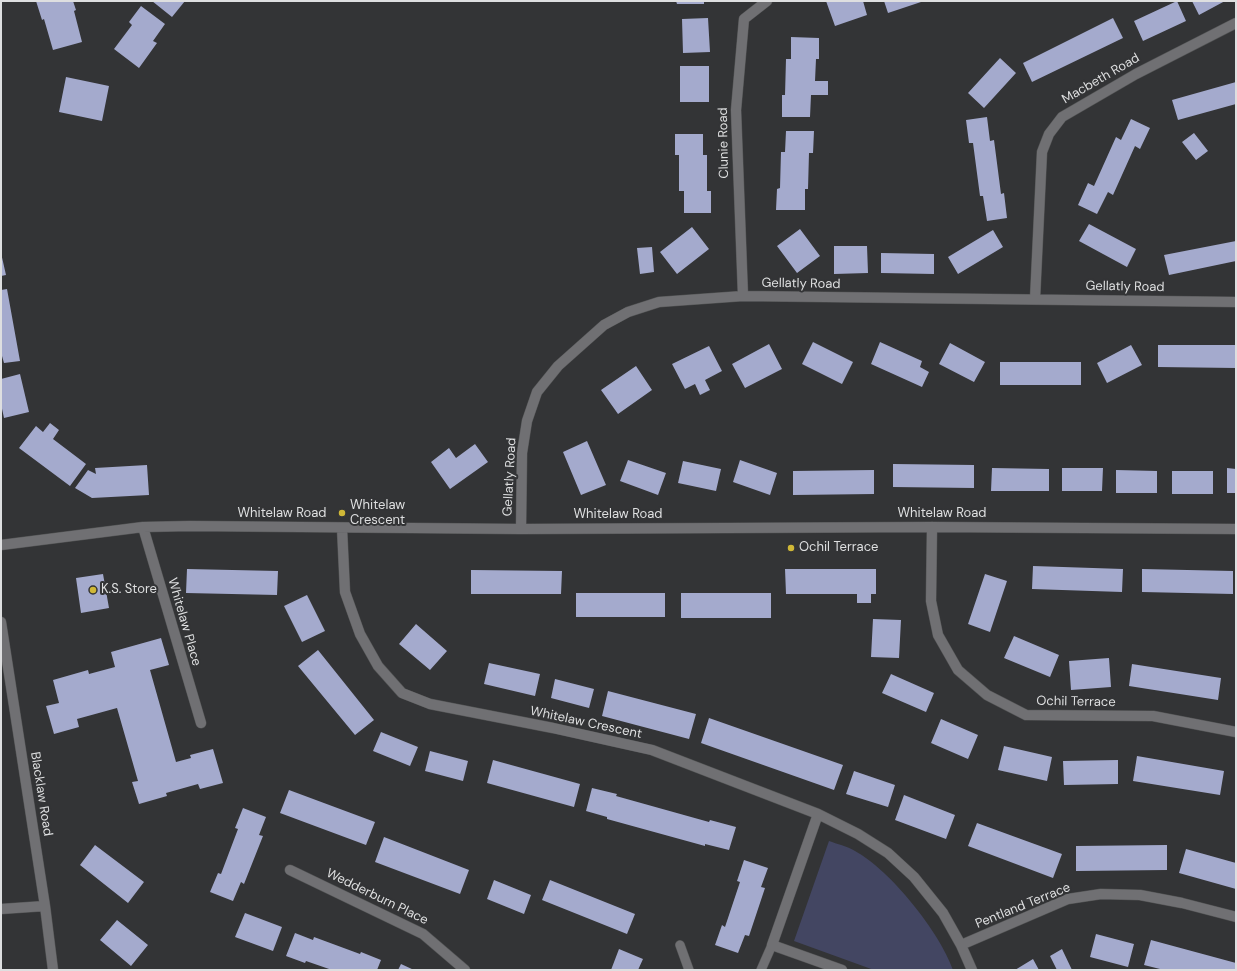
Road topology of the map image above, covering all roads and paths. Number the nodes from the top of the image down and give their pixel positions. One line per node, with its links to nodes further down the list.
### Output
1 (767, 1): 3 (street, Clunie Road)
2 (1236, 23): 4 (street, Macbeth Road)
3 (742, 296): 4 (street, Gellatly Road); 9 (street, Gellatly Road)
4 (1035, 299): 5 (street, Gellatly Road)
5 (1236, 302)
6 (932, 526): 9 (street, Whitelaw Road); 10 (street, Whitelaw Road); 14 (street, Ochil Terrace)
7 (143, 527): 8 (street, Whitelaw Road); 11 (street, Whitelaw Road); 13 (street, Whitelaw Place)
8 (342, 528): 9 (street, Whitelaw Road); 15 (street, Whitelaw Crescent)
9 (521, 529)
10 (1236, 529)
11 (1, 545)
12 (1, 622): 17 (street, Blacklaw Road)
13 (201, 723)
14 (1236, 732)
15 (818, 814): 21 (street); 22 (street, Whitelaw Crescent)
16 (290, 870): 24 (street, Wedderburn Place)
17 (45, 906): 18 (street); 23 (street, Blacklaw Road)
18 (1, 909)
19 (1236, 917): 22 (street, Pentland Terrace)
20 (680, 945): 25 (lane)
21 (772, 945): 26 (lane); 27 (street)
22 (961, 945): 28 (street, Whitelaw Crescent)
23 (53, 970)
24 (465, 970)
25 (689, 970)
26 (761, 970)
27 (842, 970)
28 (972, 970)

